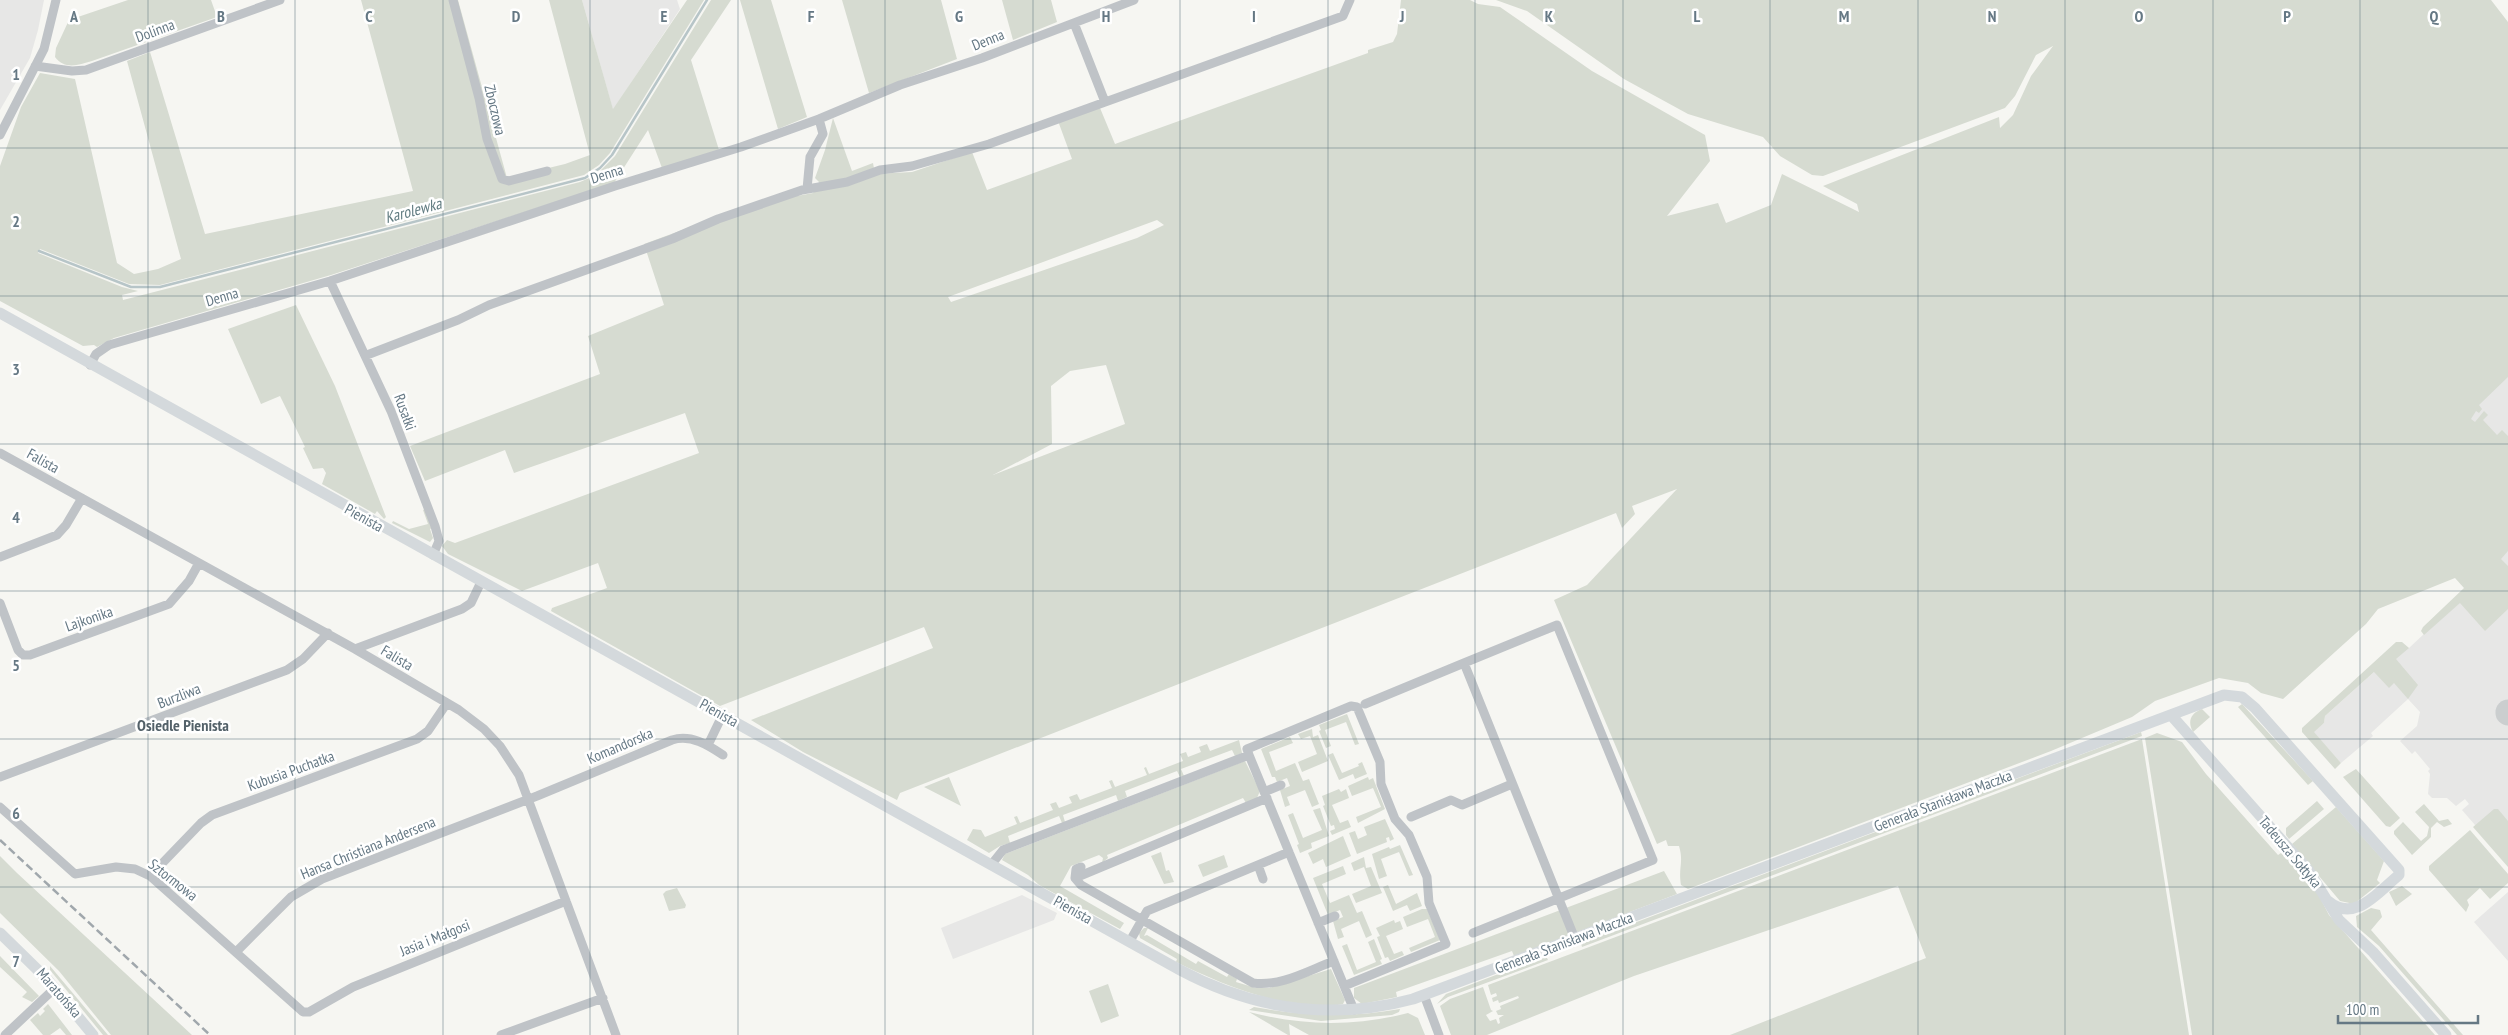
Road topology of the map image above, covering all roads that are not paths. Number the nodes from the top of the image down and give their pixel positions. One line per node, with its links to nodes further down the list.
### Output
1 (56, 0): 7 (street)
2 (280, 0): 7 (street, Dolinna)
3 (453, 0): 11 (street, Zboczowa)
4 (1134, 0): 6 (street, Denna)
5 (1350, 0): 8 (street)
6 (1074, 23): 8 (street); 9 (street, Denna)
7 (35, 66): 10 (street)
8 (1105, 102): 12 (street)
9 (820, 119): 12 (street); 13 (street, Denna)
10 (0, 135)
11 (547, 171)
12 (806, 189): 15 (street)
13 (330, 281): 15 (street, Rusałki); 16 (street, Denna)
14 (0, 314): 16 (street, Pienista)
15 (367, 355): 19 (street, Rusałki)
16 (90, 365): 19 (street, Pienista)
17 (0, 452): 18 (street, Falista)
18 (82, 498): 20 (street); 21 (street, Falista)
19 (434, 555): 22 (street, Pienista)
20 (0, 557)
21 (199, 563): 23 (street, Lajkonika); 24 (street, Falista)
22 (481, 582): 25 (street); 30 (street, Pienista)
23 (0, 603)
24 (328, 634): 25 (street, Falista); 34 (street, Burzliwa)
25 (355, 648): 27 (street, Falista)
26 (1464, 663): 28 (street); 35 (street); 48 (street)
27 (447, 703): 38 (street, Falista); 45 (street, Kubusia Puchatka)
28 (1365, 704)
29 (2171, 715): 50 (street, Tadeusza Sołtyka); 51 (street, Generała Stanisława Maczka); 58 (street, Generała Stanisława Maczka)
30 (722, 716): 31 (street); 42 (street, Pienista)
31 (708, 745): 32 (street, Komandorska); 38 (street, Komandorska)
32 (723, 755)
33 (1249, 755): 37 (street); 42 (street); 62 (street)
34 (0, 777)
35 (1512, 784): 40 (street); 48 (street)
36 (1281, 785): 37 (street)
37 (1265, 795): 41 (street); 46 (street)
38 (528, 799): 49 (street, Falista); 60 (street, Hansa Christiana Andersena)
39 (0, 807): 45 (street, Sztormowa)
40 (1411, 817)
41 (1289, 852): 43 (street); 54 (street)
42 (991, 865): 59 (street, Pienista)
43 (1258, 866): 47 (street); 53 (street)
44 (1081, 867): 46 (street)
45 (150, 876): 60 (street, Sztormowa)
46 (1075, 878): 53 (street)
47 (1263, 879)
48 (1558, 898): 56 (street); 58 (street)
49 (566, 901): 65 (street, Falista); 66 (street, Jasia i Małgosi)
50 (2328, 901): 51 (street); 57 (street, Tadeusza Sołtyka)
51 (2356, 909): 57 (street)
52 (1335, 916): 54 (street)
53 (1141, 921): 59 (street); 61 (street)
54 (1318, 923): 61 (street)
55 (0, 933): 63 (street, Maratońska)
56 (1473, 933)
57 (2358, 938): 73 (street, Tadeusza Sołtyka)
58 (1575, 939): 64 (street, Generała Stanisława Maczka)
59 (1130, 941): 67 (street, Pienista)
60 (237, 951): 66 (street, Sztormowa)
61 (1334, 961): 62 (street)
62 (1344, 986): 67 (street)
63 (55, 988): 68 (street); 69 (street, Maratońska)
64 (1424, 996): 67 (street, Pienista); 72 (street)
65 (603, 998): 70 (street); 71 (street, Falista)
66 (318, 1007)
67 (1354, 1010)
68 (5, 1035)
69 (93, 1035)
70 (501, 1035)
71 (616, 1035)
72 (1439, 1035)
73 (2446, 1035)

